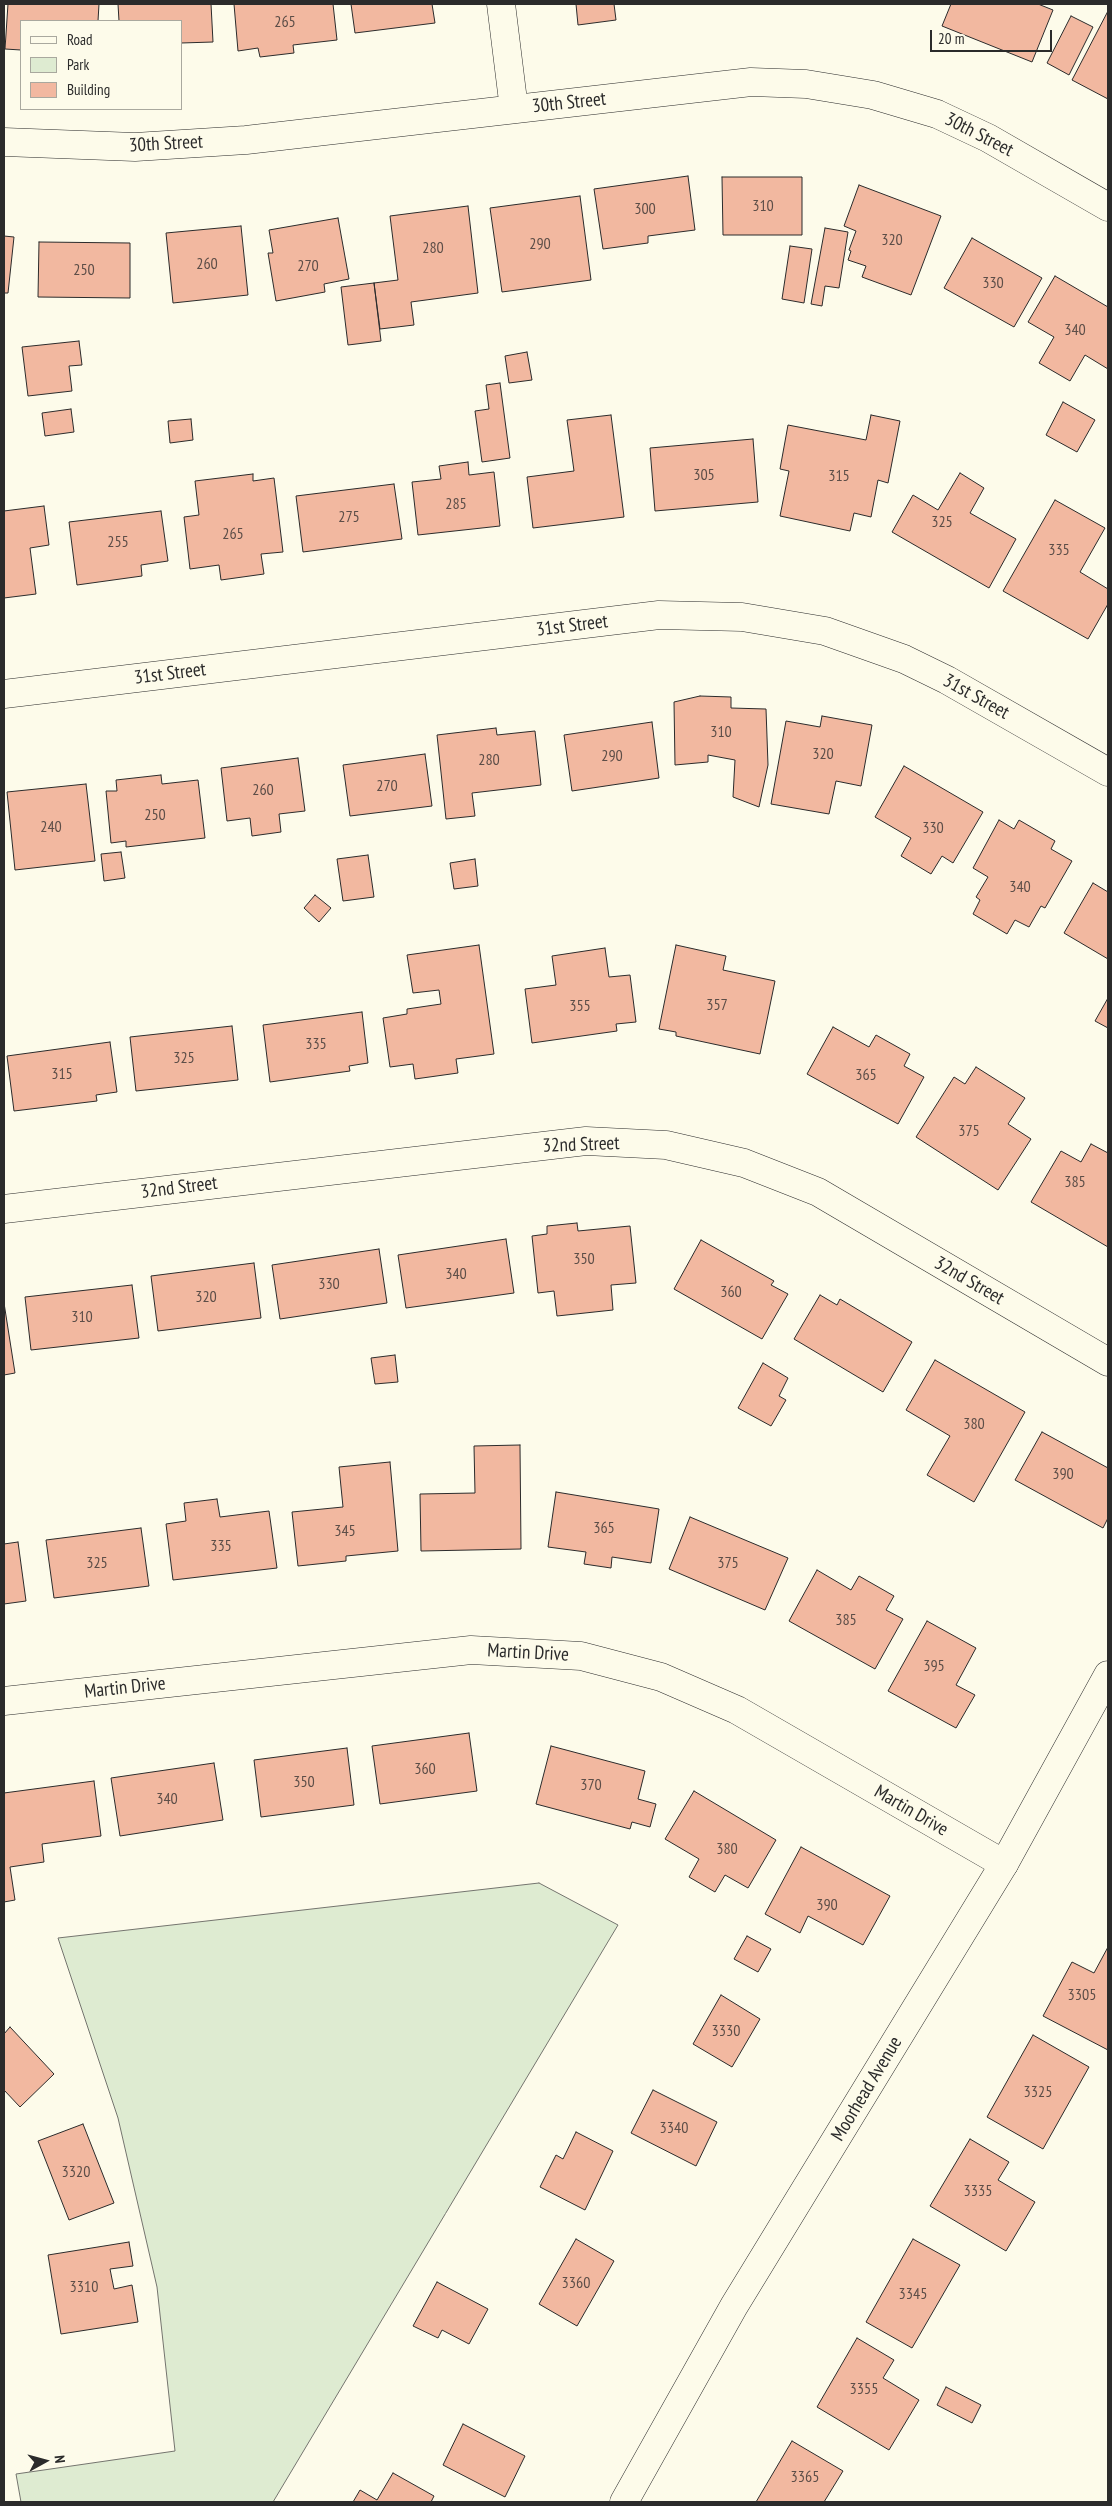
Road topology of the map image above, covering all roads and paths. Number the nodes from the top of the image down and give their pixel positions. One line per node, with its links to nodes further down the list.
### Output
1 (501, 4): 2 (street)
2 (514, 109): 3 (street, 30th Street); 4 (street, 30th Street)
3 (4, 142)
4 (1108, 207)
5 (4, 694): 6 (street, 31st Street)
6 (1108, 772)
7 (4, 1208): 8 (street, 32nd Street)
8 (1108, 1362)
9 (1108, 1675): 11 (street, Moorhead Avenue)
10 (4, 1701): 11 (street, Martin Drive)
11 (1004, 1864): 12 (street, Moorhead Avenue)
12 (624, 2502)

